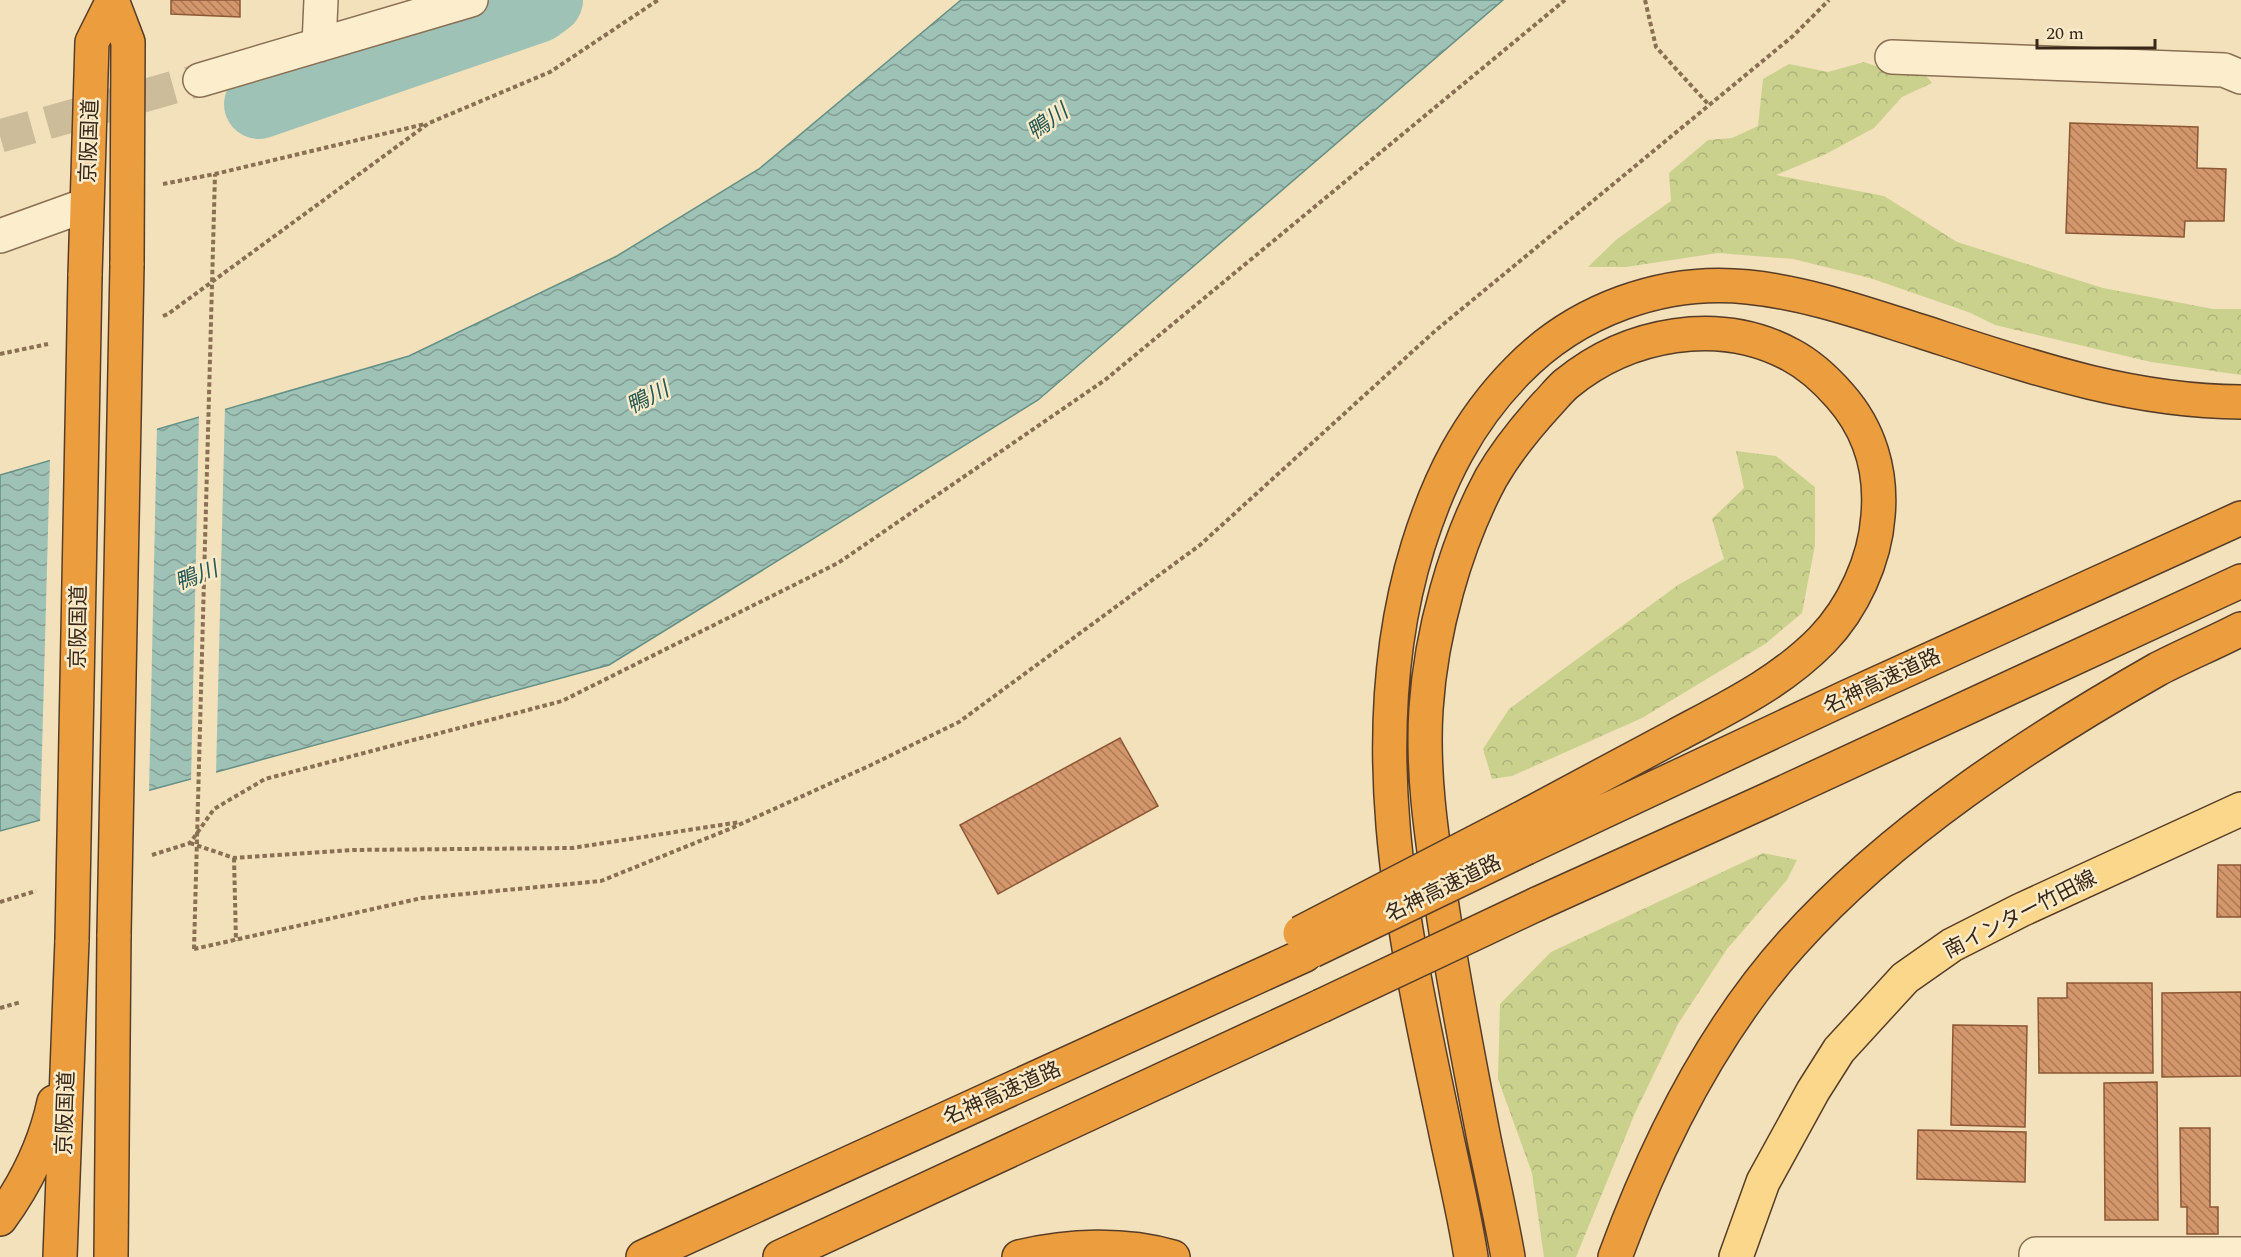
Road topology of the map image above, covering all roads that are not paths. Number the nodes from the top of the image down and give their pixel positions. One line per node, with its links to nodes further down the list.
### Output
1 (321, 0): 4 (street)
2 (471, 0): 4 (street)
3 (112, 1): 8 (highway, 京阪国道); 20 (highway, 京阪国道, bridge)
4 (319, 45): 7 (street)
5 (1892, 57): 6 (street)
6 (2241, 77)
7 (200, 80)
8 (86, 205): 9 (street); 16 (highway, 京阪国道, bridge)
9 (0, 236)
10 (2241, 402): 25 (highway)
11 (2241, 518): 15 (highway, 名神高速道路)
12 (2241, 581): 22 (highway, bridge)
13 (2241, 629): 27 (highway)
14 (2241, 808): 28 (main road, 南インター竹田線)
15 (1523, 833): 21 (highway, 名神高速道路, bridge); 26 (highway)
16 (67, 1042): 17 (highway); 19 (highway, 京阪国道)
17 (0, 1219)
18 (2241, 1254): 29 (street)
19 (60, 1257)
20 (111, 1257)
21 (644, 1257)
22 (780, 1257)
23 (1019, 1257): 24 (highway)
24 (1173, 1257)
25 (1471, 1257)
26 (1508, 1257)
27 (1615, 1257)
28 (1736, 1257)
29 (2036, 1257)

